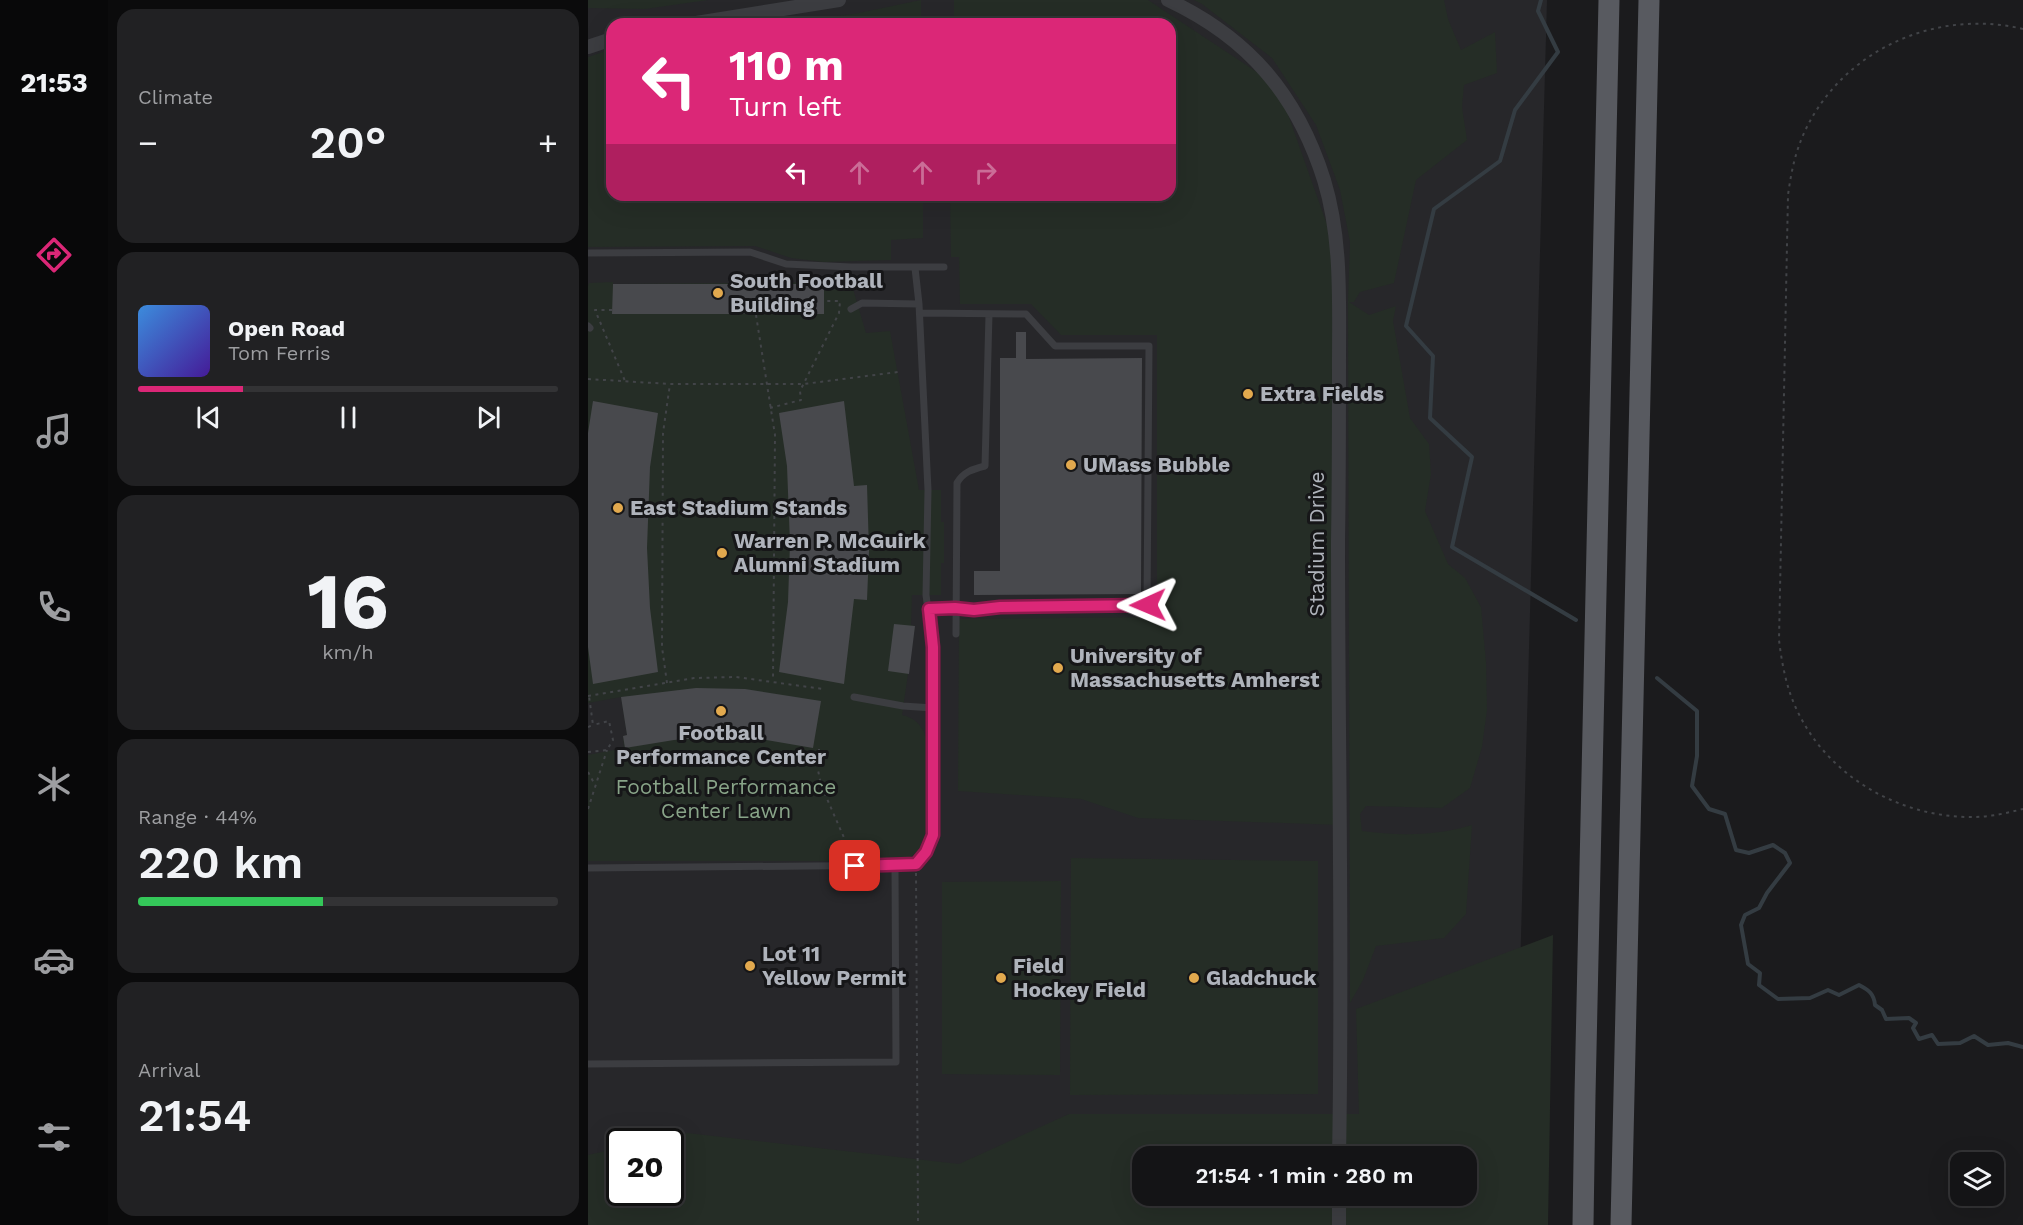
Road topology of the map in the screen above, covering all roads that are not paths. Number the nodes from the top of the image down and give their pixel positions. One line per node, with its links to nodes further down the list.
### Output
1 (840, 0): 5 (street)
2 (1168, 0): 23 (street, Stadium Drive)
3 (1609, 0): 26 (main road)
4 (1648, 0): 27 (main road)
5 (728, 18)
6 (606, 41): 7 (street)
7 (588, 47)
8 (588, 253): 9 (lane)
9 (915, 267): 10 (lane); 11 (lane)
10 (944, 267)
11 (920, 304): 12 (lane); 13 (lane)
12 (852, 309)
13 (920, 314): 14 (lane); 16 (lane)
14 (989, 314): 15 (lane); 15 (lane)
15 (955, 608): 16 (lane); 17 (lane)
16 (929, 609): 19 (lane)
17 (956, 634)
18 (854, 697): 19 (lane)
19 (933, 708): 20 (lane)
20 (895, 866): 21 (lane); 22 (lane)
21 (588, 868)
22 (588, 1064)
23 (1339, 1146)
24 (1339, 1206): 25 (street)
25 (1339, 1225)
26 (1583, 1225)
27 (1621, 1225)

